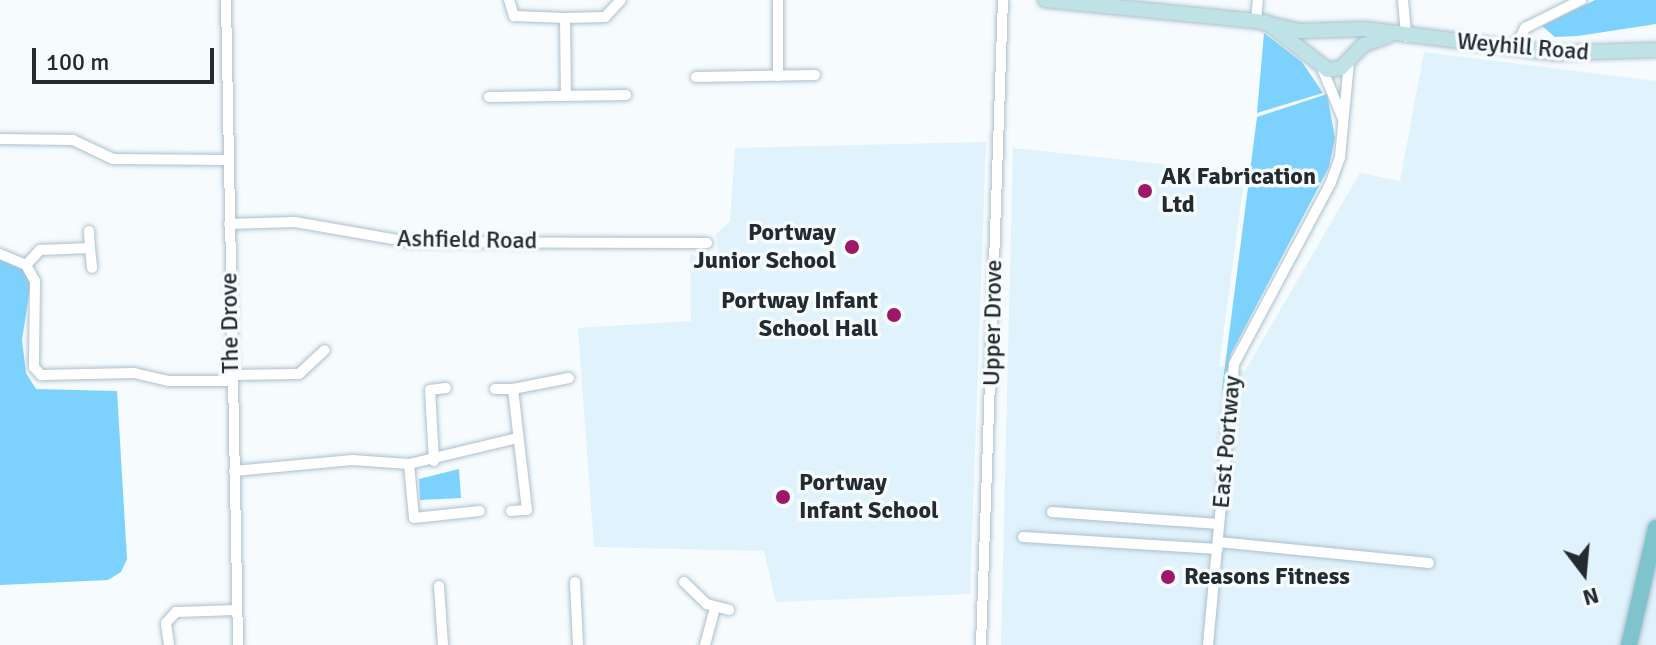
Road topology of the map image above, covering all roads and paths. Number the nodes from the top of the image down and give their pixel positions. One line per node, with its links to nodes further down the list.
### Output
1 (226, 0): 29 (street, The Drove)
2 (509, 0): 11 (street)
3 (621, 0): 11 (street)
4 (778, 0): 22 (street)
5 (1003, 0): 66 (street, Upper Drove)
6 (1045, 0): 10 (main road, Weyhill Road)
7 (1258, 0): 12 (street)
8 (1403, 0): 16 (street)
9 (1581, 0): 17 (street)
10 (1125, 4): 12 (main road, Weyhill Road)
11 (565, 18): 25 (street)
12 (1261, 21): 13 (main road, Weyhill Road); 20 (main road)
13 (1322, 30): 14 (main road, Weyhill Road); 20 (main road)
14 (1341, 30): 15 (main road, Weyhill Road); 19 (main road)
15 (1391, 35): 16 (main road, Weyhill Road); 19 (main road)
16 (1406, 37): 17 (main road, Weyhill Road)
17 (1514, 49): 18 (main road, Weyhill Road)
18 (1656, 50)
19 (1351, 57): 20 (main road); 27 (street, East Portway)
20 (1318, 64): 27 (street)
21 (815, 75): 22 (street)
22 (778, 76): 23 (street)
23 (696, 77)
24 (626, 95): 25 (street)
25 (566, 96): 26 (street)
26 (489, 97)
27 (1343, 121): 50 (street, East Portway)
28 (0, 139): 29 (street)
29 (227, 160): 30 (street, The Drove)
30 (229, 224): 32 (street, Ashfield Road); 38 (street, The Drove)
31 (89, 231): 33 (street)
32 (707, 243)
33 (90, 248): 35 (street); 36 (street)
34 (0, 254): 35 (street)
35 (26, 265): 38 (street)
36 (92, 268)
37 (325, 350): 38 (street)
38 (232, 378): 46 (street, The Drove)
39 (569, 378): 42 (street)
40 (446, 388): 44 (street)
41 (495, 389): 42 (street)
42 (513, 389): 43 (street)
43 (517, 438): 44 (street); 48 (street)
44 (434, 461): 45 (street)
45 (409, 464): 46 (street); 47 (street)
46 (234, 471): 59 (street, The Drove)
47 (480, 511)
48 (511, 511)
49 (1052, 512): 50 (street)
50 (1219, 524): 53 (street, East Portway)
51 (1656, 528): 68 (main road)
52 (1023, 537): 53 (street)
53 (1218, 545): 54 (street); 67 (street, East Portway)
54 (1429, 563)
55 (575, 582): 64 (street)
56 (684, 582): 58 (street)
57 (439, 586): 63 (street)
58 (715, 608): 60 (street); 65 (street)
59 (237, 610): 61 (street); 62 (street, The Drove)
60 (729, 610)
61 (169, 645)
62 (238, 645)
63 (443, 645)
64 (578, 645)
65 (705, 645)
66 (981, 645)
67 (1208, 645)
68 (1629, 645)

